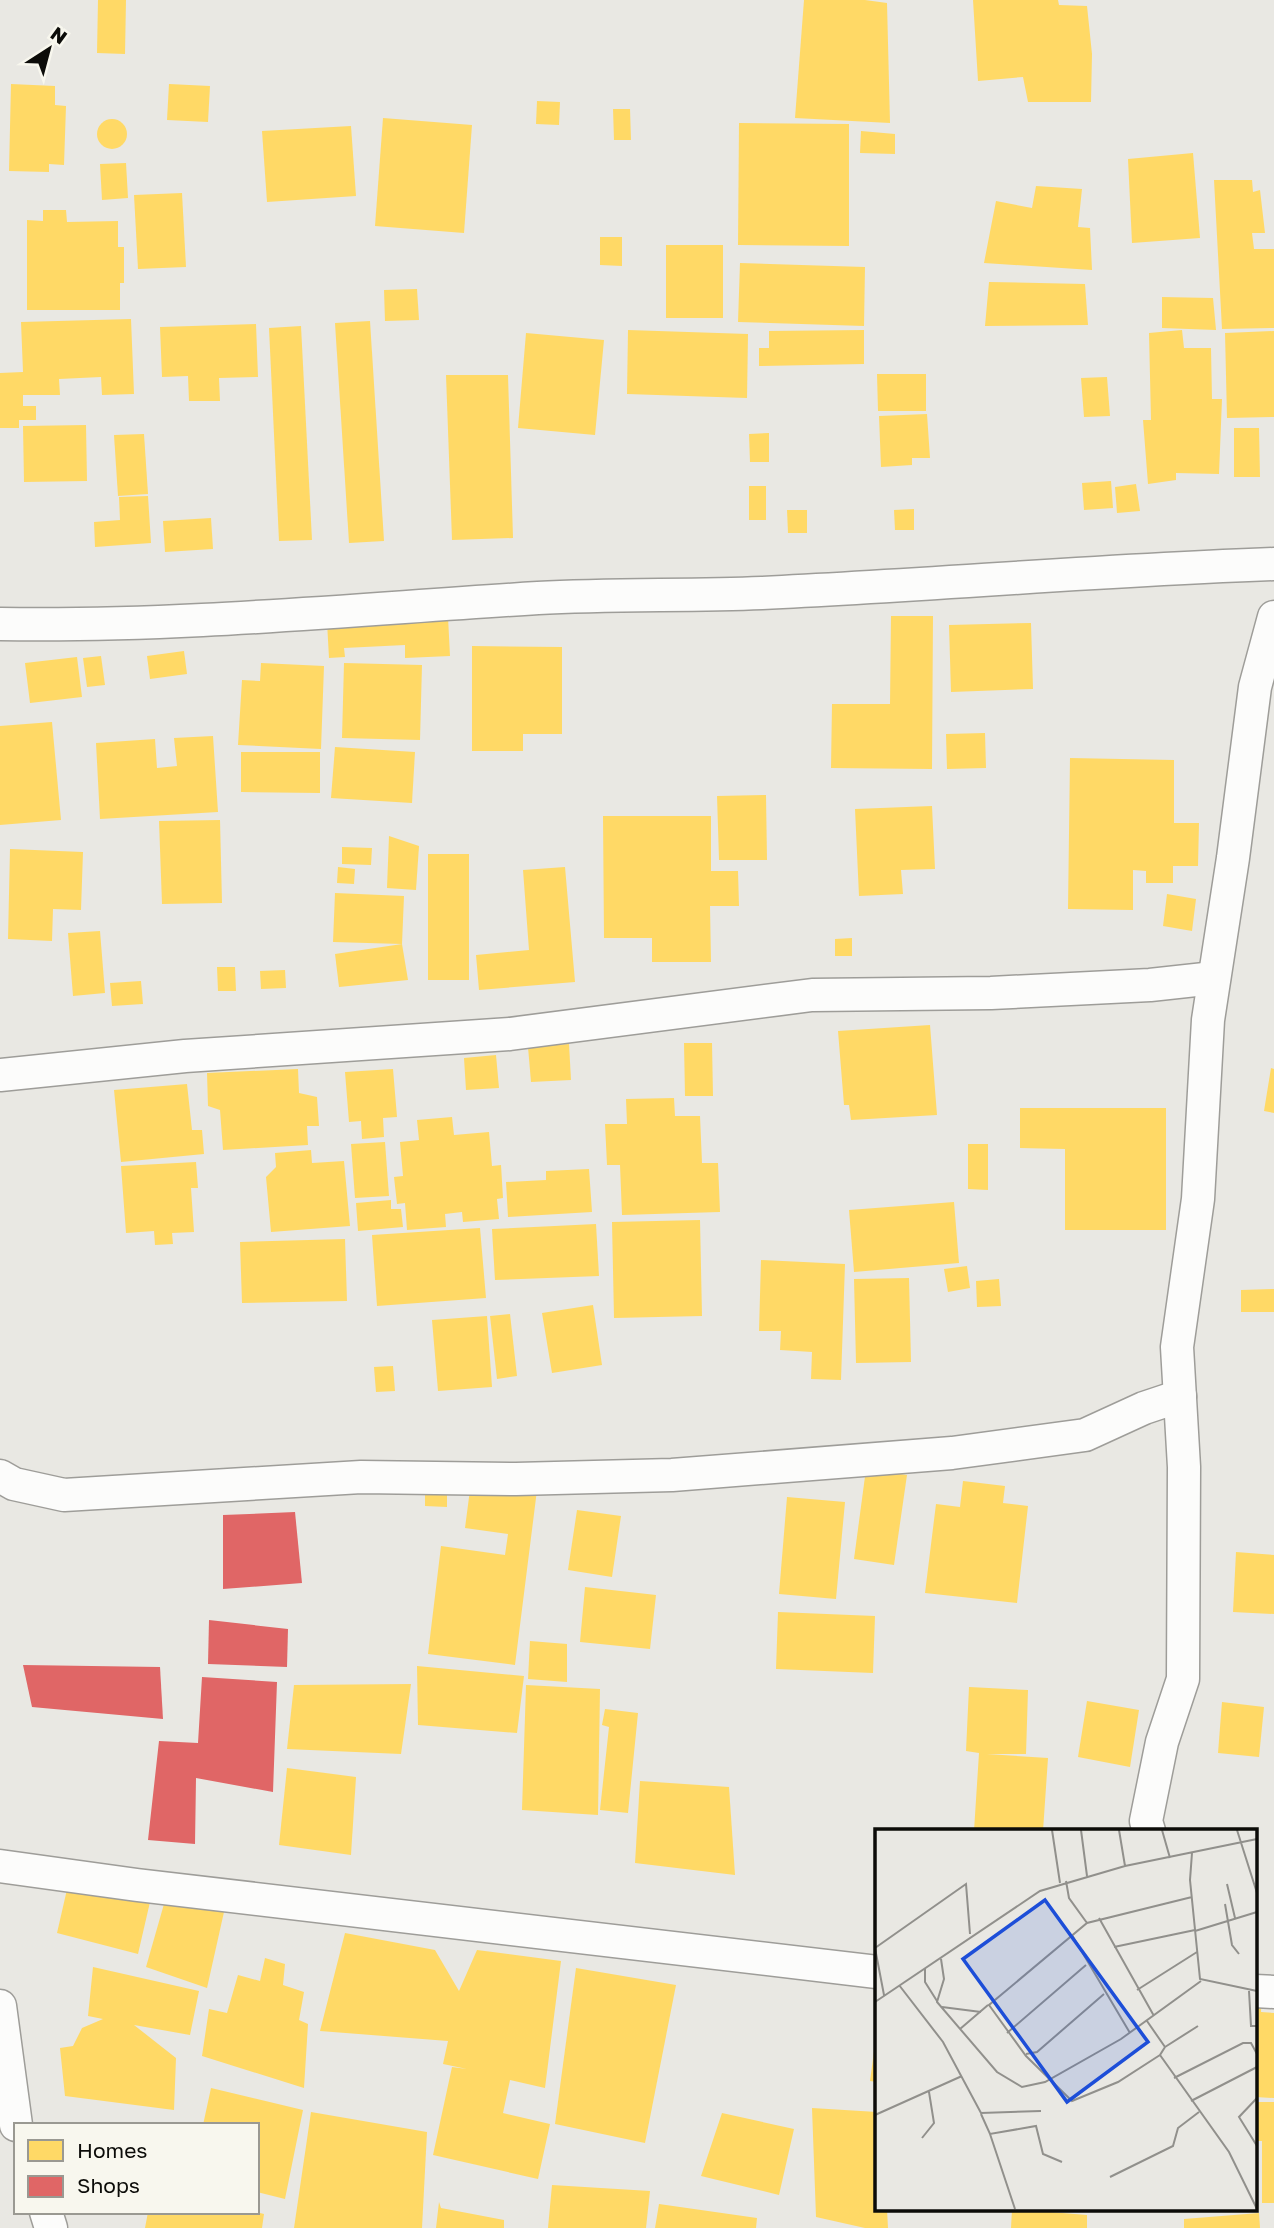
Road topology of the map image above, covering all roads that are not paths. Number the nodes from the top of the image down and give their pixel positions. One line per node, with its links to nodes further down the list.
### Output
1 (1274, 564): 3 (street)
2 (1274, 617): 4 (street)
3 (0, 624)
4 (1214, 978): 5 (street); 6 (street)
5 (0, 1075)
6 (1180, 1396): 7 (street); 8 (street)
7 (5, 1485)
8 (1148, 1829)
9 (0, 1866): 10 (street)
10 (875, 1972)
11 (1256, 1991): 12 (street)
12 (1274, 1992)
13 (0, 2006): 14 (street)
14 (16, 2123)

